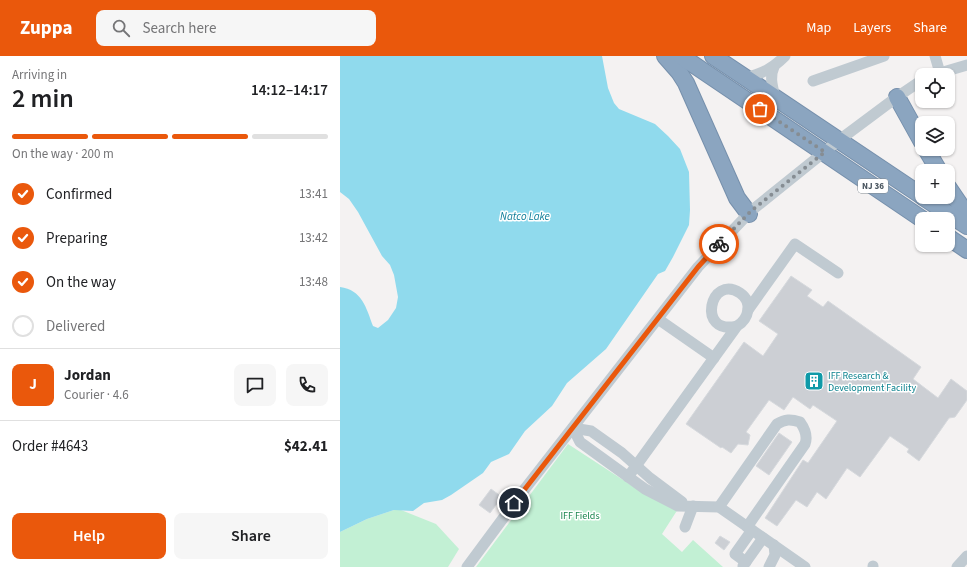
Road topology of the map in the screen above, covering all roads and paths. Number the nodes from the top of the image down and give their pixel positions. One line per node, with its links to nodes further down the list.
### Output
1 (666, 56): 22 (highway)
2 (681, 56): 18 (highway, NJ 36)
3 (713, 56): 11 (highway, NJ 36)
4 (785, 56): 8 (street)
5 (884, 56): 12 (street)
6 (935, 56): 9 (street)
7 (967, 65): 10 (street)
8 (774, 67): 11 (street); 15 (street)
9 (936, 68)
10 (955, 69)
11 (745, 78): 15 (highway, NJ 36)
12 (813, 81)
13 (915, 85): 14 (street)
14 (896, 97): 16 (highway); 17 (street)
15 (775, 98): 17 (highway, NJ 36)
16 (915, 130)
17 (838, 141): 18 (street); 19 (highway, NJ 36)
18 (825, 152): 22 (street); 23 (highway, NJ 36)
19 (915, 192)
20 (955, 197): 24 (highway)
21 (933, 204): 25 (highway, NJ 36)
22 (748, 214): 30 (street)
23 (915, 214)
24 (967, 215)
25 (967, 226)
26 (955, 242): 27 (highway)
27 (967, 250)
28 (838, 273): 29 (street)
29 (748, 310): 31 (street); 31 (street)
30 (658, 319): 32 (street); 33 (street)
31 (737, 326): 32 (street)
32 (714, 358): 34 (street)
33 (573, 428): 34 (street); 35 (street); 44 (street)
34 (636, 466): 35 (street); 36 (street)
35 (628, 477): 36 (street)
36 (689, 506): 37 (street); 38 (street)
37 (719, 507): 39 (street); 39 (street)
38 (688, 526)
39 (749, 528): 40 (street); 43 (street)
40 (763, 538): 41 (street); 43 (street)
41 (774, 545): 45 (street); 46 (street)
42 (967, 556): 47 (street)
43 (744, 564)
44 (467, 567)
45 (769, 567)
46 (805, 567)
47 (957, 567)

